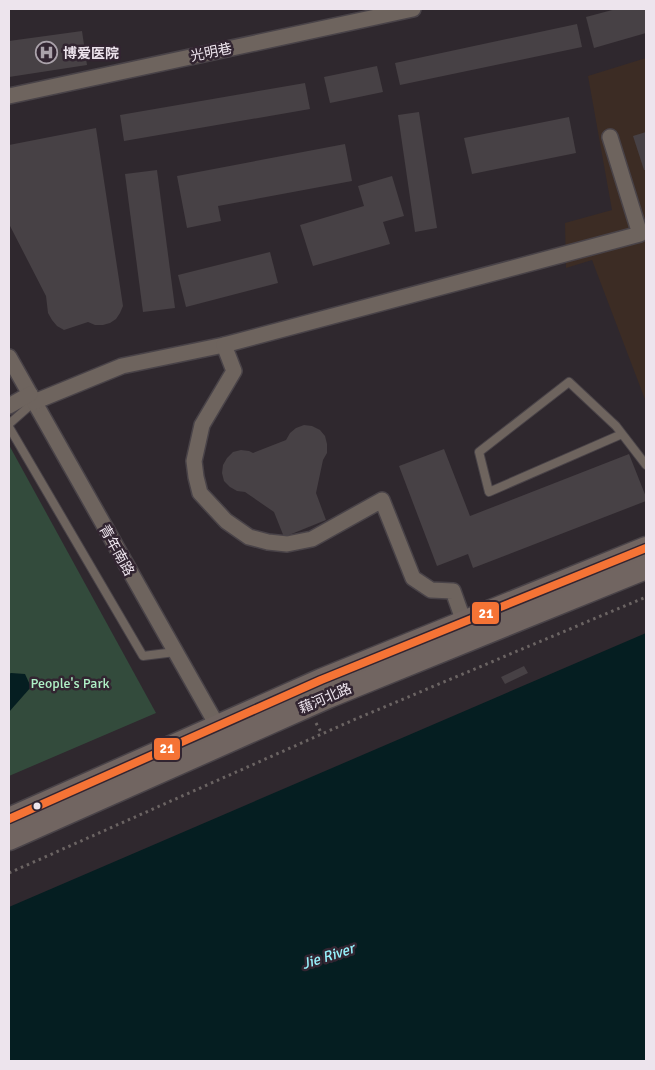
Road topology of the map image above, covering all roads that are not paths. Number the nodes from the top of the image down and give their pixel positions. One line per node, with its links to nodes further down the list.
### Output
1 (413, 9): 2 (street, 光明巷)
2 (9, 96)
3 (610, 137): 4 (street)
4 (224, 345): 6 (street); 13 (street)
5 (9, 357): 6 (street, 青年南路)
6 (32, 398): 7 (street); 8 (lane); 14 (street, 青年南路)
7 (9, 406)
8 (9, 426): 14 (lane)
9 (622, 434): 9 (lane); 10 (lane)
10 (646, 465)
11 (646, 548): 13 (main road, 藉河北路)
12 (646, 568): 15 (main road, 藉河北路)
13 (464, 622): 15 (main road, 藉河北路)
14 (175, 652): 15 (street, 青年南路)
15 (222, 734): 16 (main road, 藉河北路); 17 (main road, 藉河北路)
16 (9, 819)
17 (9, 839)

